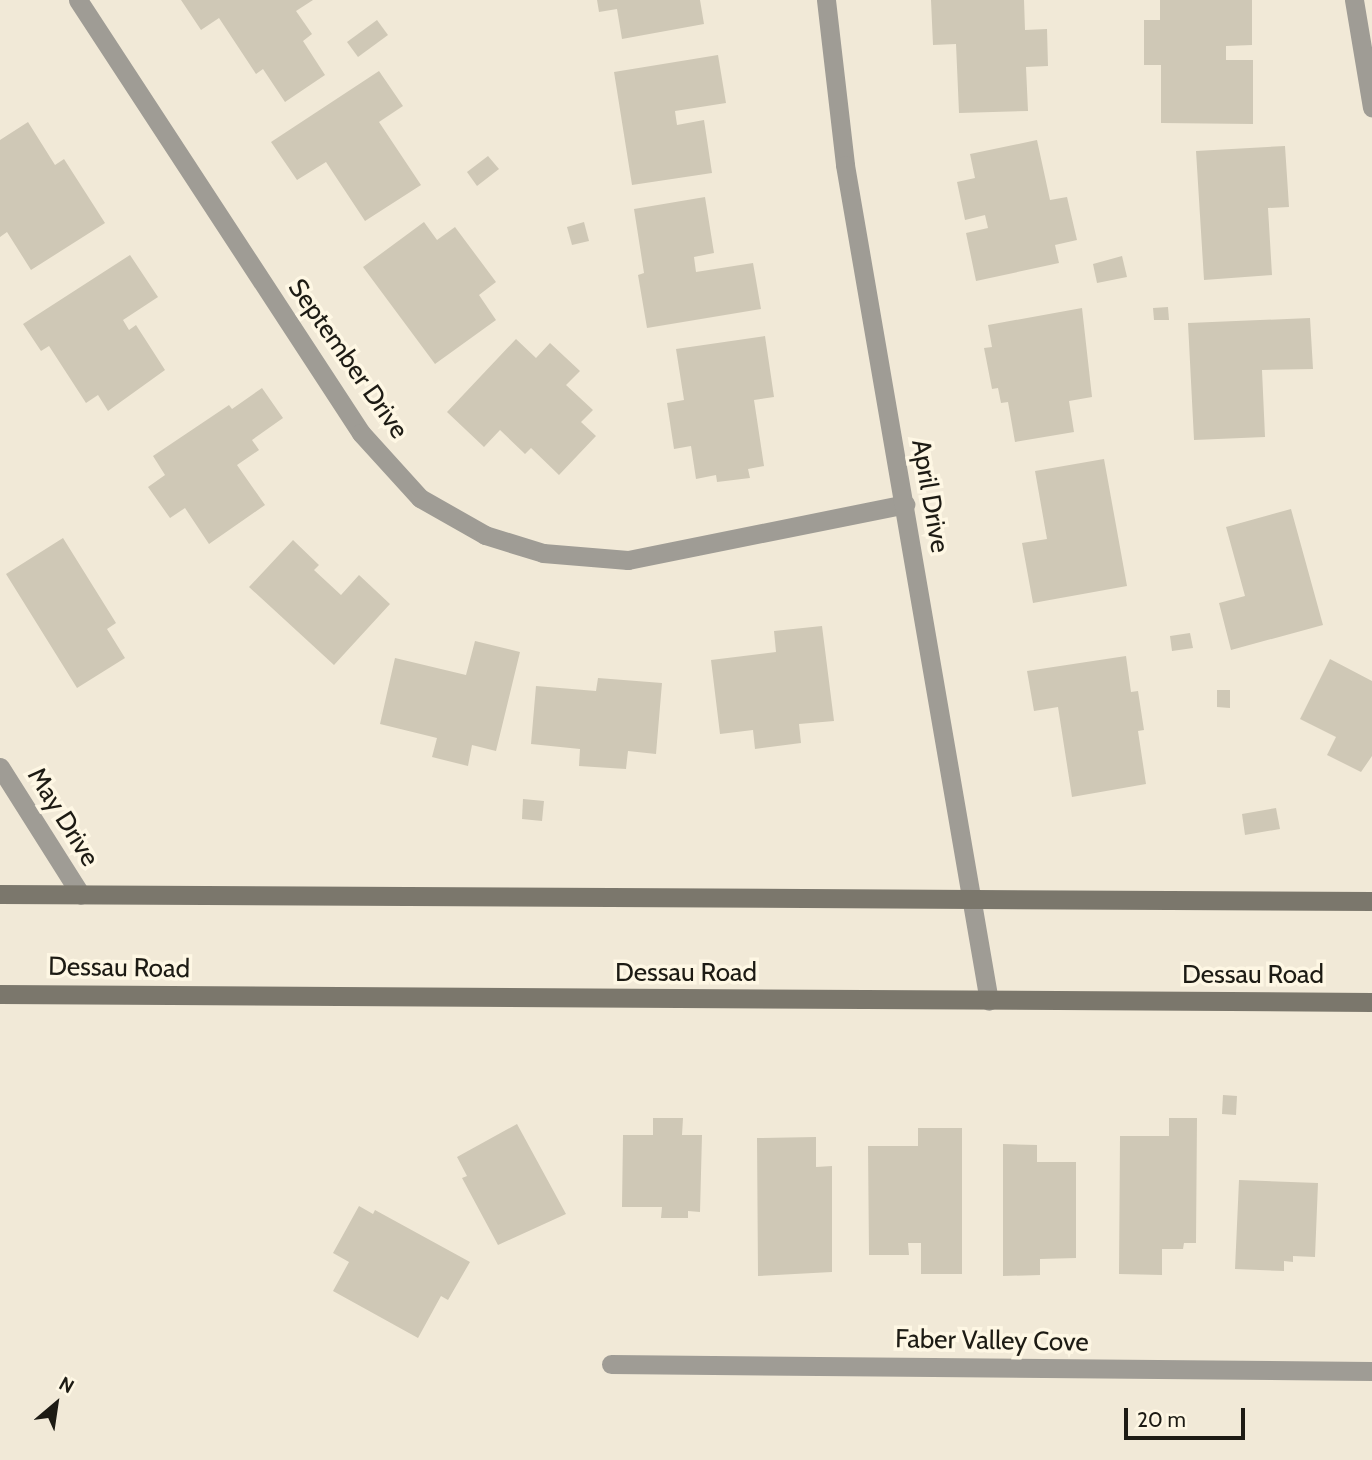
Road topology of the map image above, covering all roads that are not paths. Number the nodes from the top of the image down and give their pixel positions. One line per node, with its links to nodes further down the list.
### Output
1 (78, 0): 5 (street, September Drive)
2 (826, 0): 5 (street, April Drive)
3 (1354, 0): 4 (street)
4 (1372, 108)
5 (905, 503): 9 (street, April Drive)
6 (0, 767): 8 (street, May Drive)
7 (0, 894): 8 (main road)
8 (81, 895): 9 (main road)
9 (974, 899): 10 (main road); 12 (street, April Drive)
10 (1372, 901)
11 (0, 994): 12 (main road, Dessau Road)
12 (989, 1001): 13 (main road, Dessau Road)
13 (1372, 1002)
14 (611, 1364): 15 (street, Faber Valley Cove)
15 (1372, 1371)

